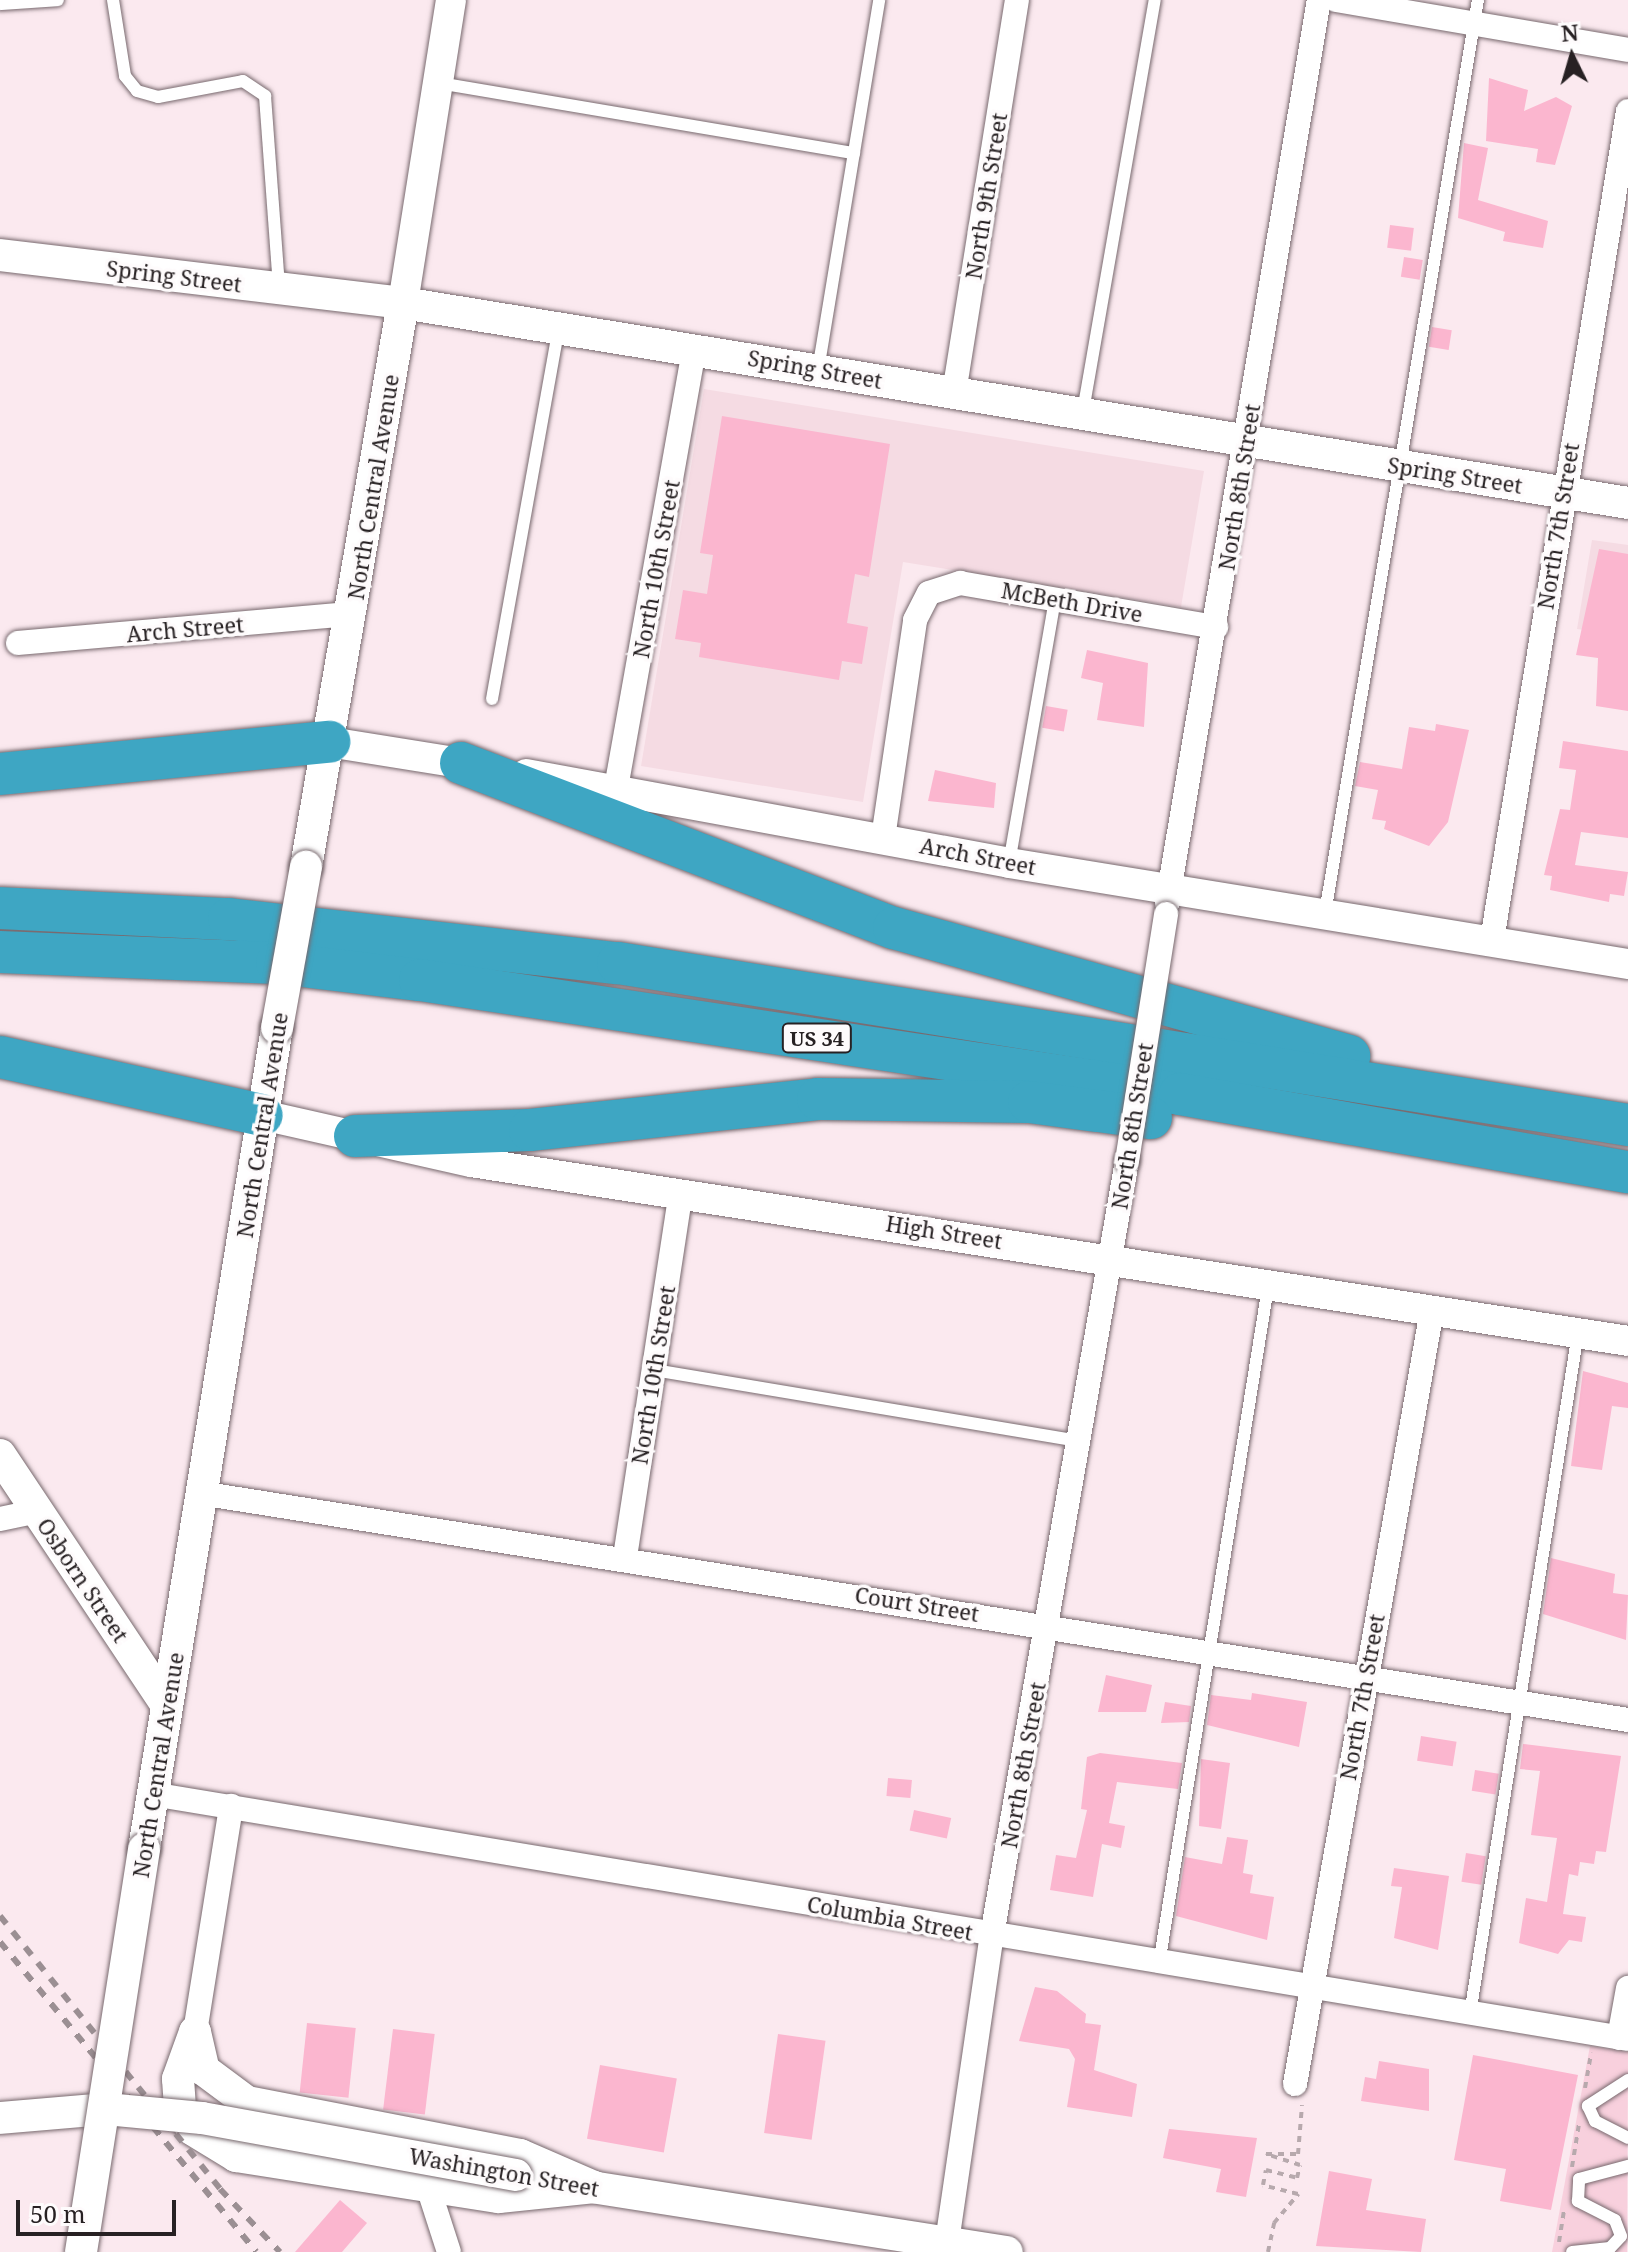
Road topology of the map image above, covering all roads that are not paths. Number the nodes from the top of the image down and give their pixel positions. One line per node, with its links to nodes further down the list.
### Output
1 (58, 0): 9 (lane)
2 (113, 0): 16 (lane)
3 (451, 0): 12 (street, North Central Avenue)
4 (879, 0): 14 (lane)
5 (1017, 0): 21 (street, North 9th Street)
6 (1155, 0): 22 (lane)
7 (1319, 0): 23 (street, North 8th Street)
8 (1336, 0): 10 (street)
9 (0, 4)
10 (1476, 12): 11 (street); 24 (lane)
11 (1628, 50)
12 (438, 83): 14 (lane); 17 (street, North Central Avenue)
13 (1628, 111): 25 (street, North 7th Street)
14 (854, 153): 20 (lane)
15 (0, 255): 16 (main road, Spring Street)
16 (280, 289): 17 (main road, Spring Street)
17 (403, 303): 18 (main road, Spring Street); 28 (main road, North Central Avenue)
18 (559, 328): 19 (main road, Spring Street); 31 (lane)
19 (694, 349): 20 (main road, Spring Street); 35 (street, North 10th Street)
20 (818, 370): 21 (main road, Spring Street)
21 (954, 393): 22 (main road, Spring Street)
22 (1082, 414): 23 (main road, Spring Street)
23 (1246, 442): 24 (main road, Spring Street); 29 (street, North 8th Street)
24 (1400, 466): 25 (main road, Spring Street); 40 (lane)
25 (1563, 492): 26 (main road, Spring Street); 41 (street, North 7th Street)
26 (1628, 503)
27 (1055, 599): 29 (street, McBeth Drive); 36 (street, McBeth Drive); 37 (lane)
28 (352, 614): 30 (street, Arch Street); 32 (main road, North Central Avenue)
29 (1216, 627): 38 (street, North 8th Street)
30 (18, 643)
31 (492, 699)
32 (329, 742): 33 (street, Arch Street); 34 (highway); 46 (main road, North Central Avenue, bridge)
33 (461, 763): 35 (street, Arch Street); 45 (highway)
34 (0, 774)
35 (616, 788): 36 (street, Arch Street)
36 (883, 838): 37 (street, Arch Street)
37 (1009, 863): 38 (street, Arch Street)
38 (1167, 901): 40 (street, Arch Street); 51 (street, North 8th Street, bridge)
39 (0, 908): 45 (highway, US 34)
40 (1325, 913): 41 (street, Arch Street)
41 (1492, 940): 43 (street, Arch Street)
42 (0, 952): 49 (highway, US 34)
43 (1628, 964)
44 (4, 1058): 46 (highway)
45 (1550, 1113): 47 (highway, US 34)
46 (262, 1115): 48 (street, High Street); 59 (main road, North Central Avenue)
47 (1628, 1125)
48 (355, 1136): 49 (highway); 50 (street, High Street)
49 (1613, 1169)
50 (681, 1192): 51 (street, High Street); 56 (street, North 10th Street)
51 (1109, 1257): 52 (street, High Street); 57 (street, North 8th Street)
52 (1268, 1284): 53 (street, High Street); 64 (lane)
53 (1432, 1310): 54 (street, High Street); 65 (street, North 7th Street)
54 (1578, 1333): 55 (street, High Street); 66 (lane)
55 (1628, 1341)
56 (654, 1370): 57 (lane); 62 (street, North 10th Street)
57 (1080, 1441): 63 (street, North 8th Street)
58 (0, 1455): 60 (main road, Osborn Street)
59 (206, 1494): 62 (street, Court Street); 67 (main road, North Central Avenue)
60 (38, 1511): 61 (street); 67 (main road, Osborn Street)
61 (0, 1519)
62 (625, 1557): 63 (street, Court Street)
63 (1049, 1626): 64 (street, Court Street); 71 (street, North 8th Street)
64 (1207, 1653): 65 (street, Court Street); 72 (lane)
65 (1366, 1677): 66 (street, Court Street); 73 (street, North 7th Street)
66 (1520, 1703): 68 (street, Court Street); 75 (lane)
67 (166, 1704): 69 (main road, North Central Avenue)
68 (1628, 1720)
69 (152, 1794): 70 (street, Columbia Street); 80 (main road, North Central Avenue, bridge)
70 (231, 1806): 71 (street, Columbia Street); 76 (street)
71 (992, 1935): 72 (street, Columbia Street); 86 (street, North 8th Street)
72 (1159, 1964): 73 (street, Columbia Street)
73 (1310, 1988): 75 (street, Columbia Street); 79 (street, North 7th Street)
74 (1628, 1988): 77 (street)
75 (1470, 2014): 77 (street, Columbia Street)
76 (195, 2032): 84 (main road); 85 (main road)
77 (1623, 2039)
78 (1628, 2080): 82 (lane)
79 (1295, 2084)
80 (106, 2109): 81 (main road, Washington Street); 85 (main road, Washington Street, bridge); 87 (main road, North Central Avenue, bridge)
81 (0, 2118)
82 (1628, 2138)
83 (1628, 2166): 90 (lane)
84 (428, 2187): 85 (main road); 88 (street)
85 (594, 2187): 86 (main road, Washington Street)
86 (946, 2247): 89 (main road, Washington Street)
87 (81, 2252)
88 (449, 2252)
89 (1007, 2252)
90 (1572, 2252)

